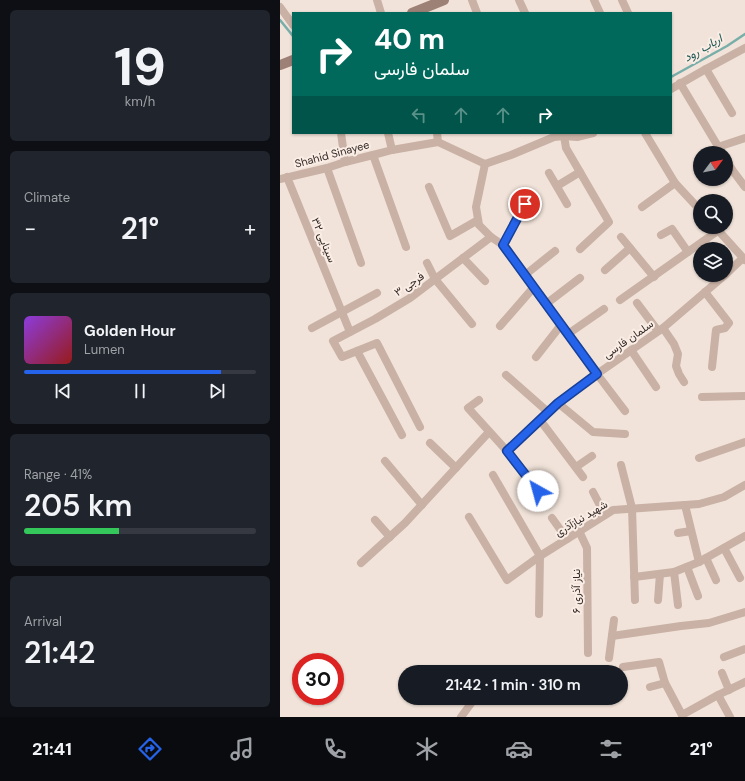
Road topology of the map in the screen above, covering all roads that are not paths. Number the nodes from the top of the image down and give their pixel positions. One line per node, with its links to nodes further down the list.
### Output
1 (377, 0): 8 (street)
2 (444, 0): 9 (street)
3 (472, 0): 10 (street)
4 (519, 0): 11 (street)
5 (594, 0): 12 (street)
6 (622, 0): 13 (street)
7 (280, 7): 14 (street)
8 (381, 12)
9 (414, 12)
10 (477, 12)
11 (525, 12)
12 (600, 12)
13 (628, 12)
14 (292, 24)
15 (745, 48): 18 (street)
16 (292, 60): 17 (street)
17 (280, 65)
18 (706, 69): 19 (street); 21 (street)
19 (680, 83): 20 (street); 30 (street)
20 (672, 88)
21 (732, 113)
22 (341, 134): 34 (street)
23 (388, 134): 32 (street)
24 (437, 134): 29 (street)
25 (589, 134): 27 (street)
26 (646, 134): 41 (street)
27 (564, 136): 35 (street); 38 (street)
28 (745, 138): 31 (street)
29 (438, 142): 32 (street, Shahid Sinayee); 35 (street)
30 (718, 146)
31 (728, 146)
32 (392, 150): 33 (street, Shahid Sinayee)
33 (372, 155): 34 (street, Shahid Sinayee); 56 (street)
34 (345, 162): 36 (street, Shahid Sinayee)
35 (485, 164): 49 (street)
36 (327, 168): 40 (street, Shahid Sinayee); 63 (street)
37 (733, 171): 44 (street)
38 (580, 172): 42 (street); 58 (street)
39 (549, 173): 42 (street)
40 (283, 178): 80 (street, سینایی ۳۲)
41 (675, 183): 45 (street); 48 (street)
42 (556, 186): 47 (street)
43 (429, 187): 49 (street)
44 (745, 187)
45 (693, 202)
46 (525, 204): 55 (street)
47 (567, 204)
48 (642, 207)
49 (478, 220): 53 (street)
50 (711, 234): 60 (street)
51 (722, 234): 62 (street)
52 (661, 236): 60 (street)
53 (491, 237): 55 (street); 61 (street, فرجی ۳)
54 (621, 237): 57 (street)
55 (503, 245): 67 (street)
56 (406, 247)
57 (630, 248): 66 (street); 68 (street)
58 (580, 249)
59 (555, 251): 67 (street)
60 (688, 252): 68 (street)
61 (463, 258): 70 (street, فرجی ۳); 71 (street)
62 (744, 259): 65 (street, سلمان فارسی)
63 (361, 263)
64 (427, 263): 70 (street)
65 (733, 268)
66 (605, 270)
67 (525, 275): 73 (street)
68 (654, 276): 76 (street)
69 (580, 278): 78 (street)
70 (435, 279): 81 (street); 86 (street, فرجی ۳)
71 (485, 281)
72 (717, 282): 74 (street, سلمان فارسی)
73 (534, 287): 78 (street); 83 (street)
74 (706, 292): 85 (street, سلمان فارسی); 91 (street)
75 (376, 293): 80 (street)
76 (620, 300)
77 (637, 303): 85 (street)
78 (546, 304): 82 (street)
79 (604, 309): 87 (street)
80 (342, 311): 84 (street); 86 (street, سینایی ۳۲)
81 (472, 324)
82 (562, 325): 87 (street); 90 (street)
83 (500, 326)
84 (312, 328)
85 (660, 330): 88 (street, سلمان فارسی); 94 (street)
86 (350, 332): 89 (street, فرجی ۳)
87 (568, 334): 92 (street)
88 (631, 350): 92 (street, سلمان فارسی); 95 (street)
89 (358, 351): 103 (street); 106 (street)
90 (536, 357)
91 (712, 367)
92 (597, 374): 99 (street, سلمان فارسی); 100 (street)
93 (506, 375): 101 (street)
94 (684, 382)
95 (656, 387)
96 (745, 396): 97 (street)
97 (702, 397)
98 (479, 400): 104 (street)
99 (558, 403): 101 (street, سلمان فارسی); 105 (street)
100 (625, 411)
101 (548, 412): 102 (street, سلمان فارسی)
102 (540, 420): 109 (street, سلمان فارسی); 114 (street)
103 (420, 427)
104 (489, 432): 109 (street); 115 (street)
105 (625, 434)
106 (402, 435)
107 (745, 442): 111 (street)
108 (430, 443): 115 (street)
109 (507, 451): 119 (street)
110 (592, 456): 114 (street)
111 (698, 458)
112 (385, 461): 121 (street)
113 (622, 465): 123 (street)
114 (576, 467): 117 (street)
115 (456, 468): 121 (street)
116 (493, 475): 135 (street)
117 (583, 477)
118 (745, 486): 122 (street, شهید نیازآذری)
119 (538, 491)
120 (593, 492): 124 (street)
121 (422, 505): 132 (street)
122 (685, 505): 123 (street, شهید نیازآذری); 129 (street)
123 (632, 508): 124 (street, شهید نیازآذری); 141 (street)
124 (605, 515): 128 (street, شهید نیازآذری)
125 (469, 517): 135 (street, شهید نیازآذری)
126 (552, 518): 133 (street)
127 (375, 520): 132 (street)
128 (579, 531): 133 (street, شهید نیازآذری); 153 (street, نیاز آذری ۶)
129 (692, 531): 130 (street); 136 (street)
130 (678, 533)
131 (745, 536): 134 (street)
132 (390, 537): 137 (street)
133 (567, 539): 135 (street, شهید نیازآذری)
134 (724, 548): 136 (street); 142 (street)
135 (540, 556): 149 (street)
136 (702, 560): 138 (street); 143 (street)
137 (360, 563)
138 (687, 568): 139 (street); 144 (street)
139 (674, 572): 140 (street); 147 (street)
140 (660, 574): 141 (street); 146 (street)
141 (634, 577): 145 (street)
142 (740, 578)
143 (716, 580)
144 (698, 596)
145 (635, 600)
146 (658, 600)
147 (678, 605)
148 (745, 612): 151 (street)
149 (539, 614)
150 (614, 620): 151 (street)
151 (612, 636): 155 (street)
152 (745, 649): 154 (street)
153 (588, 653)
154 (724, 657)
155 (609, 658)
156 (628, 666): 159 (street)
157 (722, 673): 161 (street)
158 (745, 683): 161 (street)
159 (665, 684): 160 (street); 162 (street)
160 (650, 687)
161 (729, 690): 162 (street)
162 (718, 694): 165 (street)
163 (470, 705): 164 (street)
164 (461, 717)
165 (730, 717)

